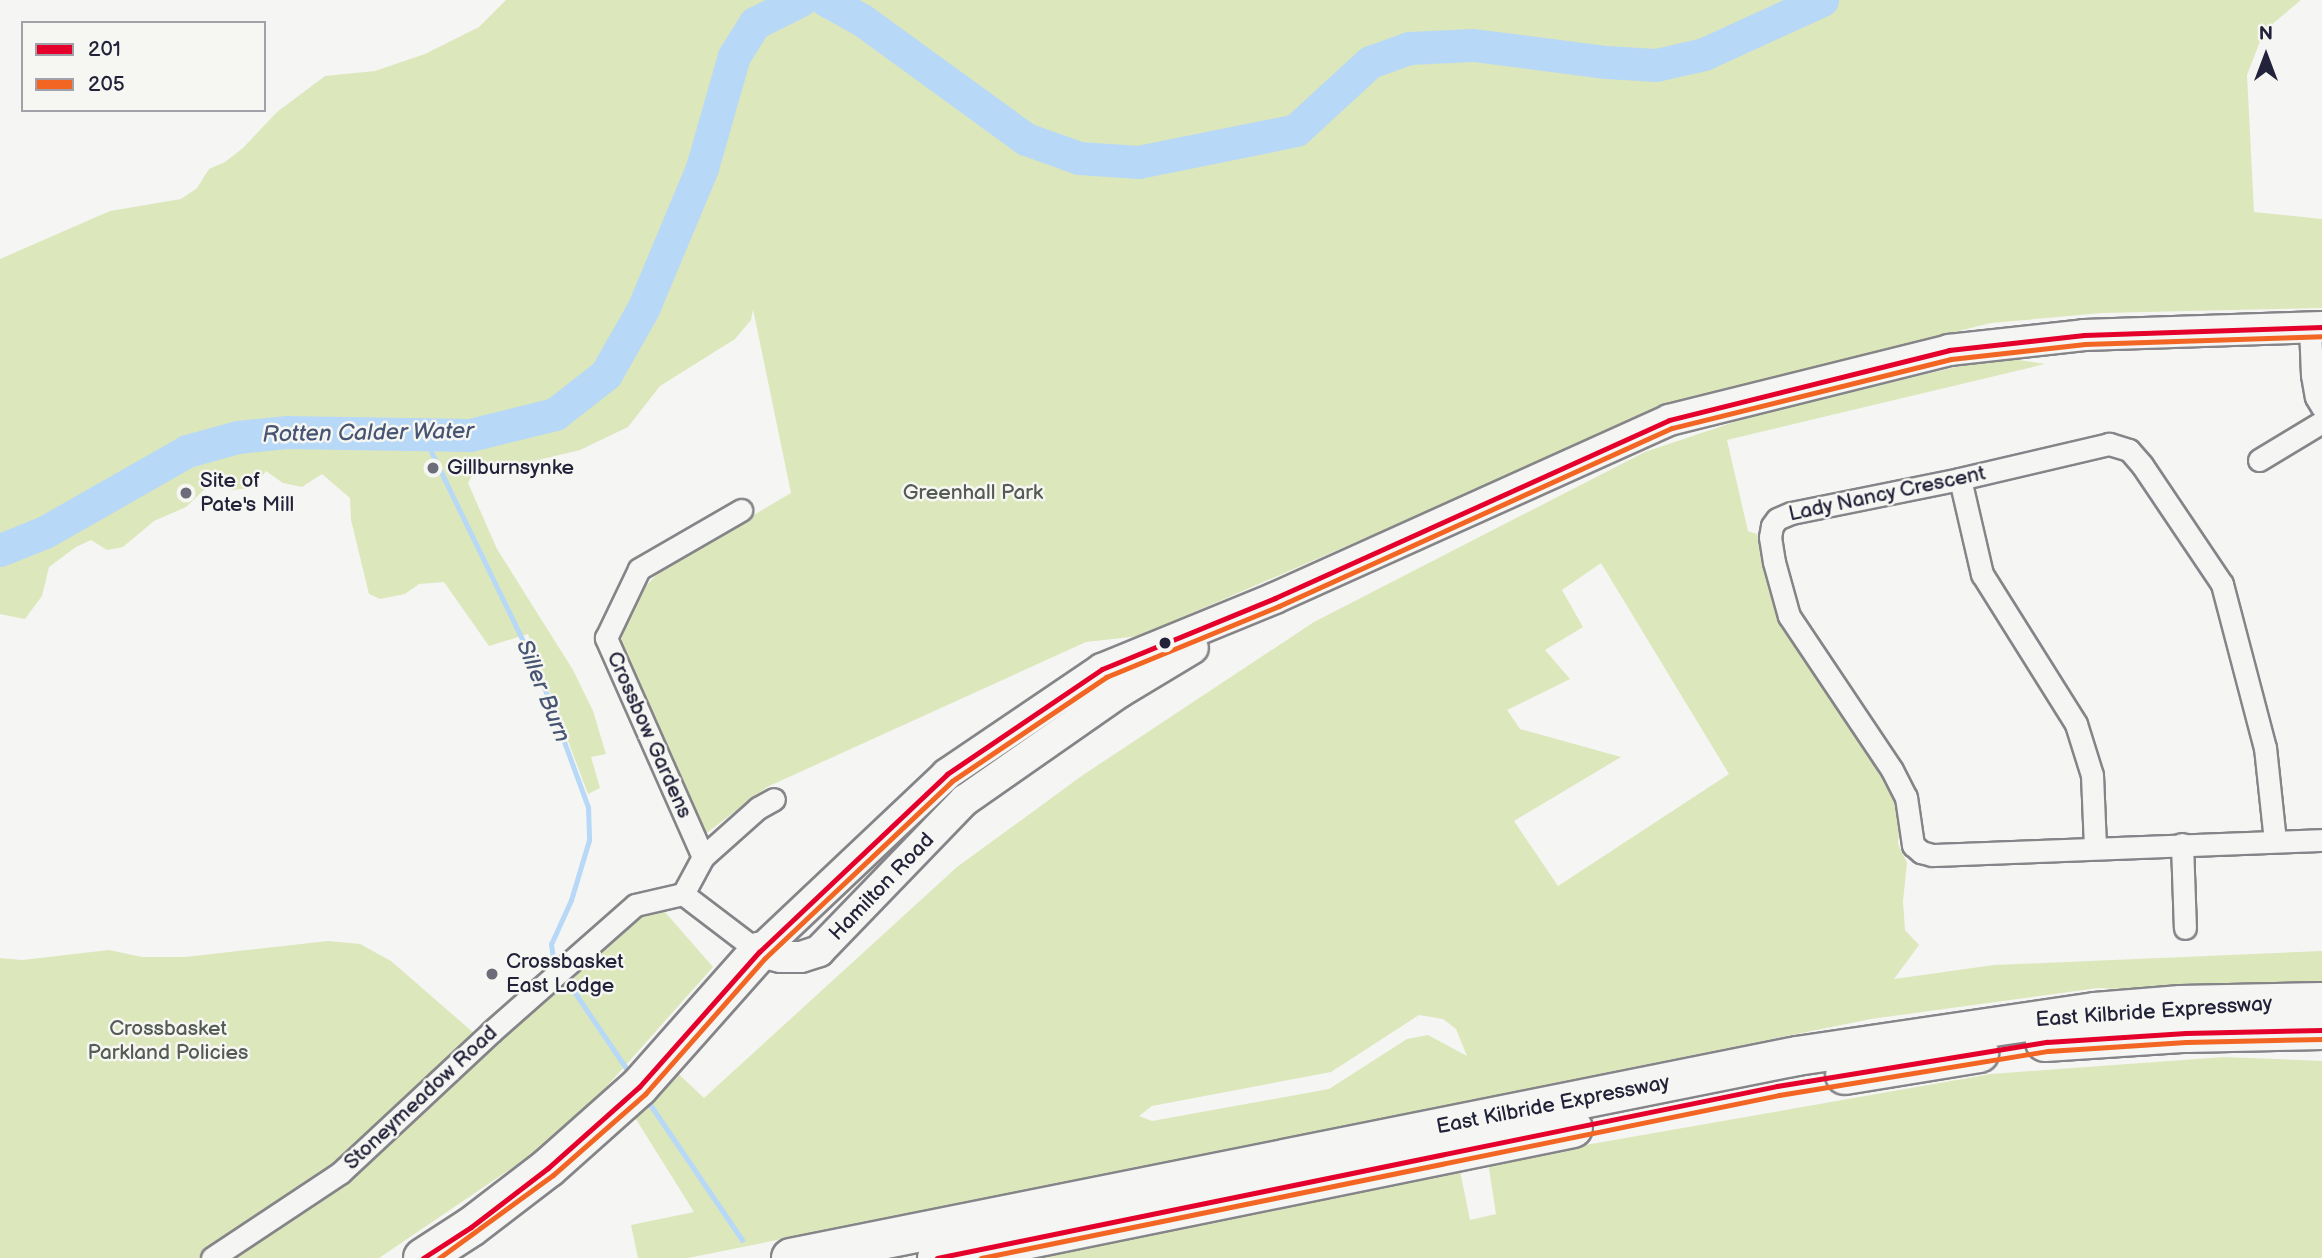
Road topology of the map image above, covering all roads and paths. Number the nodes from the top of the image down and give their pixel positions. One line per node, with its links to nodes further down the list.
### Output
1 (2316, 327): 2 (street); 7 (main road, Hamilton Road)
2 (2322, 407)
3 (2322, 422): 4 (street)
4 (2259, 460)
5 (1960, 479): 10 (street, Lady Nancy Crescent); 12 (street); 12 (street, Lady Nancy Crescent)
6 (741, 510): 13 (street, Crossbow Gardens)
7 (1275, 598): 16 (main road, Hamilton Road); 16 (main road, Hamilton Road)
8 (774, 799): 13 (street)
9 (2322, 840): 10 (street, Lady Nancy Crescent)
10 (2274, 841): 11 (street, Lady Nancy Crescent)
11 (2182, 844): 12 (street, Lady Nancy Crescent); 15 (street)
12 (2095, 848)
13 (702, 857): 14 (street)
14 (683, 894): 16 (street); 19 (street, Stoneymeadow Road)
15 (2185, 928)
16 (759, 952): 20 (highway)
17 (2322, 1002): 21 (highway, East Kilbride Expressway)
18 (2322, 1030): 22 (highway, East Kilbride Expressway)
19 (212, 1258)
20 (423, 1258)
21 (790, 1258)
22 (937, 1258)

